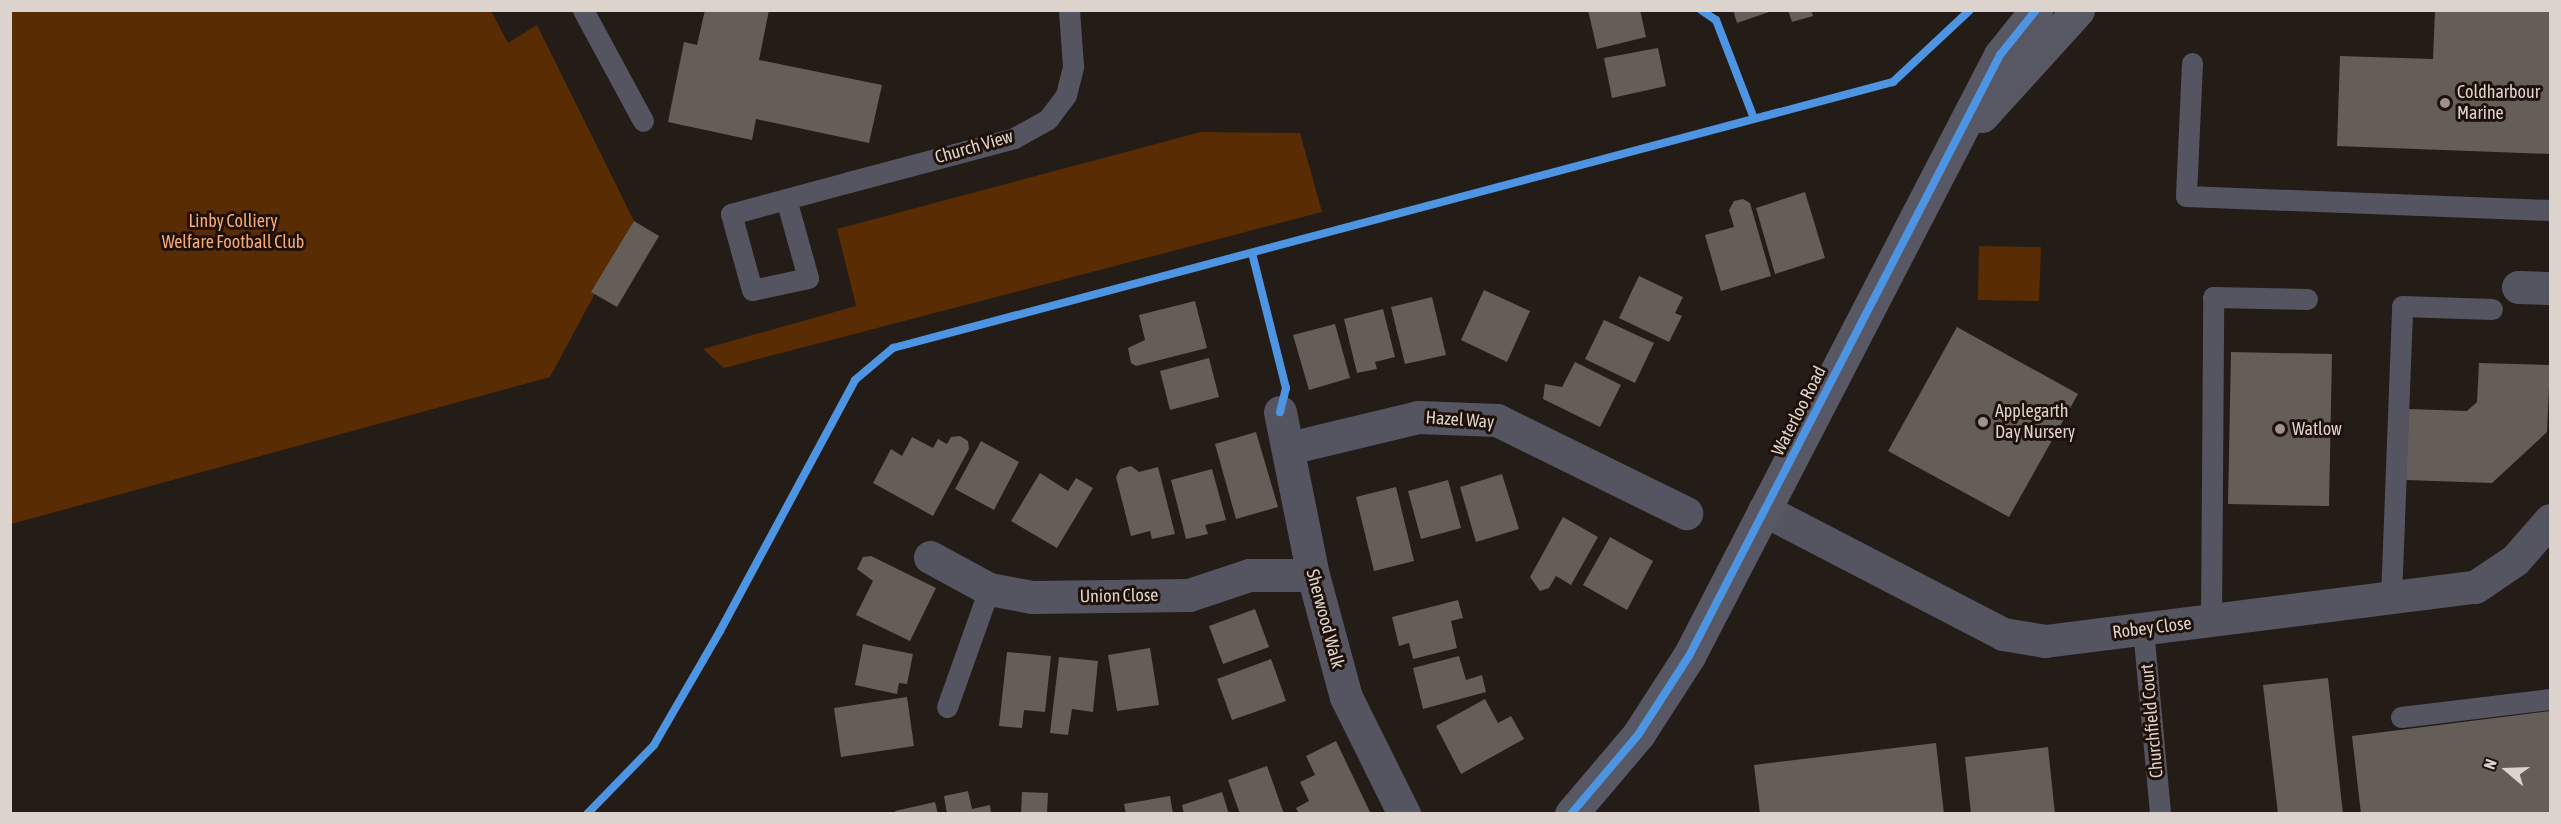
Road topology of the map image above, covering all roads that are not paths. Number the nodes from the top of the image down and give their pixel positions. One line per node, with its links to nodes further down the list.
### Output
1 (583, 10): 6 (lane)
2 (1069, 10): 8 (lane, Church View)
3 (2036, 10): 7 (street, Waterloo Road)
4 (2078, 10): 7 (street, Waterloo Road)
5 (2192, 63): 9 (lane)
6 (643, 121)
7 (1956, 139): 16 (street, Waterloo Road)
8 (786, 200): 8 (lane, Church View)
9 (2550, 210)
10 (2518, 286): 11 (street)
11 (2550, 288)
12 (2307, 299): 23 (lane)
13 (2492, 309): 22 (lane)
14 (1280, 412): 15 (street, Sherwood Walk)
15 (1289, 448): 17 (street, Hazel Way); 20 (street, Sherwood Walk)
16 (1764, 510): 24 (street, Robey Close); 29 (street, Waterloo Road)
17 (1686, 513)
18 (2549, 527): 22 (street, Robey Close)
19 (930, 557): 21 (street, Union Close)
20 (1313, 575): 21 (street, Union Close); 28 (street, Sherwood Walk)
21 (989, 589): 26 (lane)
22 (2391, 598): 23 (street, Robey Close)
23 (2211, 621): 24 (street, Robey Close)
24 (2143, 629): 30 (lane, Churchfield Court)
25 (2550, 699): 27 (lane)
26 (947, 707)
27 (2401, 717)
28 (1404, 813)
29 (1571, 813)
30 (2160, 813)

